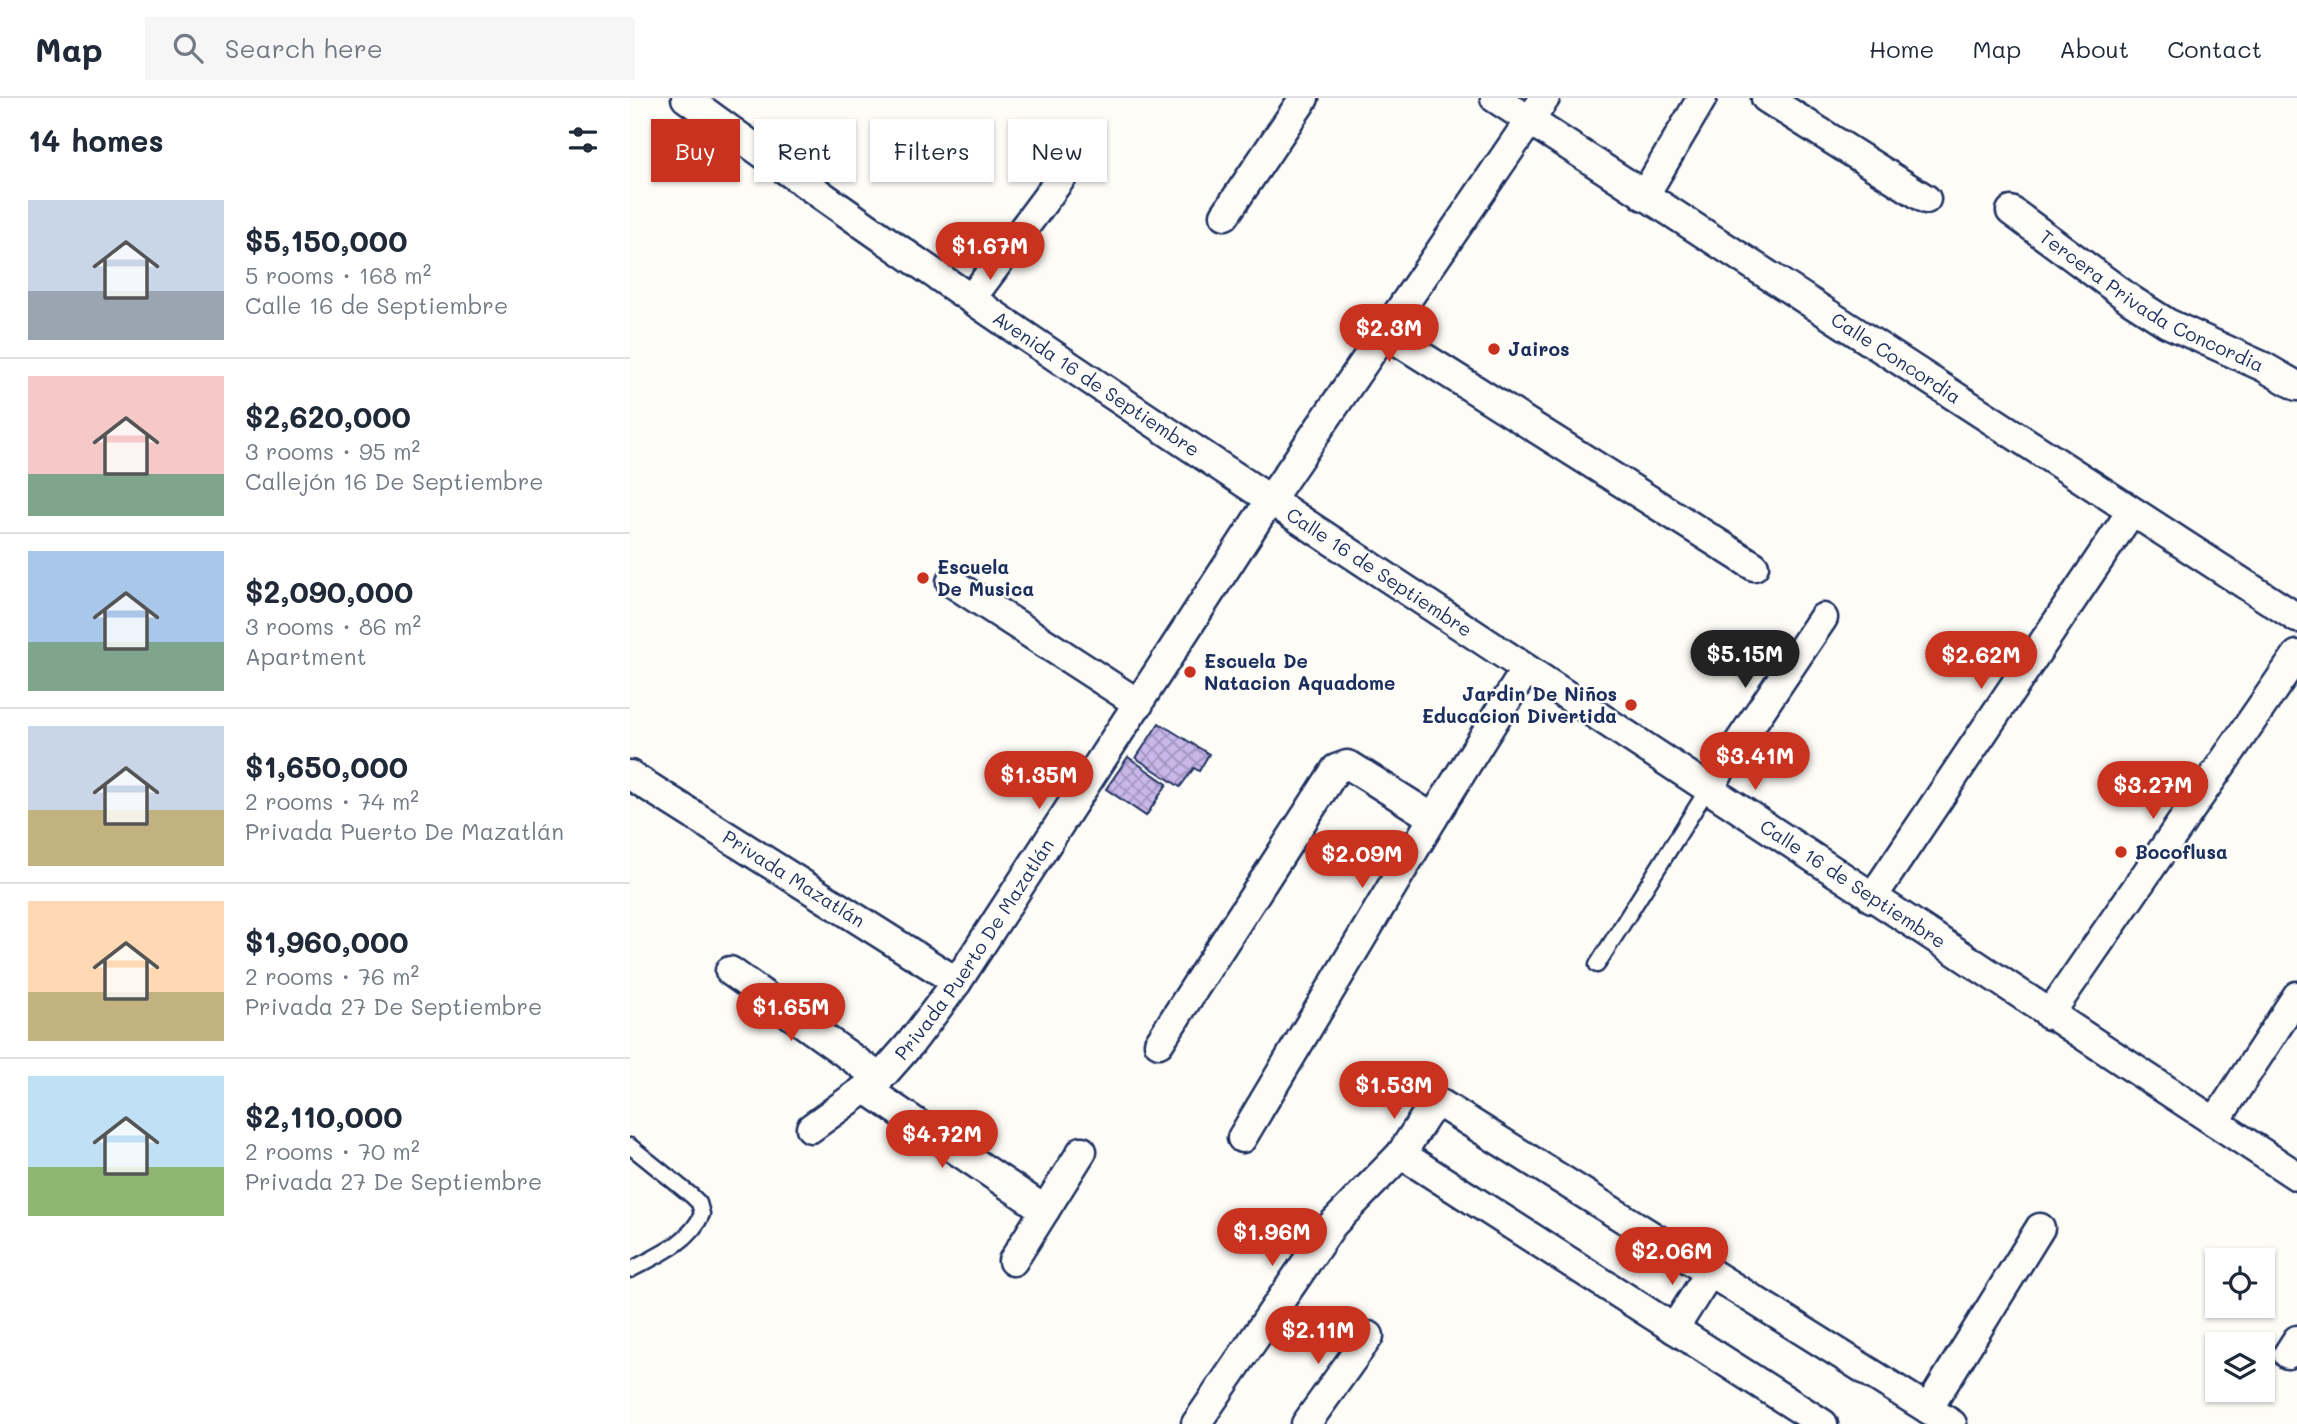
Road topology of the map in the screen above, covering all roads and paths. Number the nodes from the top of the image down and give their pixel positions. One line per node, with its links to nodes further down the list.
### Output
1 (686, 98): 12 (street, Avenida 16 de Septiembre)
2 (1304, 98): 11 (street)
3 (1495, 98): 6 (street, Calle Concordia)
4 (1702, 98): 8 (street)
5 (1766, 98): 9 (street)
6 (1537, 109): 8 (street, Calle Concordia); 13 (street, Privada Puerto De Mazatlán)
7 (1058, 182): 12 (street)
8 (1644, 196): 16 (street, Calle Concordia)
9 (1926, 199)
10 (2011, 211): 14 (street, Tercera Privada Concordia)
11 (1225, 215)
12 (971, 299): 15 (street, Avenida 16 de Septiembre)
13 (1385, 333): 15 (street, Privada Puerto De Mazatlán); 17 (street)
14 (2297, 386)
15 (1270, 500): 22 (street, Calle 16 de Septiembre); 23 (street, Privada Puerto De Mazatlán)
16 (2132, 512): 20 (street, Calle Concordia); 27 (street)
17 (1754, 566)
18 (951, 582): 23 (street)
19 (1823, 618): 25 (street)
20 (2297, 618)
21 (2297, 655): 32 (street)
22 (1526, 669): 25 (street, Calle 16 de Septiembre); 26 (street)
23 (1139, 704): 30 (street, Privada Puerto De Mazatlán)
24 (630, 775): 30 (street, Privada Mazatlán)
25 (1707, 790): 27 (street, Calle 16 de Septiembre); 28 (lane)
26 (1433, 818): 33 (street); 37 (street)
27 (1872, 898): 32 (street, Calle 16 de Septiembre)
28 (1597, 965)
29 (730, 971): 34 (street, Privada Puerto De Mazatlán)
30 (957, 982): 34 (street, Privada Puerto De Mazatlán)
31 (2297, 996): 35 (street)
32 (2049, 1015): 35 (street, Calle 16 de Septiembre)
33 (1159, 1043)
34 (873, 1083): 36 (street, Privada Puerto De Mazatlán); 42 (street, Privada Puerto De Mazatlán)
35 (2215, 1122): 41 (street, Calle 16 de Septiembre)
36 (811, 1128)
37 (1242, 1138)
38 (630, 1146): 45 (lane)
39 (1082, 1151): 42 (street)
40 (1401, 1154): 46 (street); 47 (street); 50 (street)
41 (2297, 1176)
42 (1045, 1210): 44 (street)
43 (2040, 1228): 49 (street)
44 (1013, 1261)
45 (630, 1270)
46 (1710, 1272): 47 (street); 49 (street)
47 (1674, 1329): 52 (street)
48 (1369, 1336): 51 (street)
49 (1928, 1409): 53 (street)
50 (1196, 1424)
51 (1306, 1424)
52 (1823, 1424)
53 (1952, 1424)

